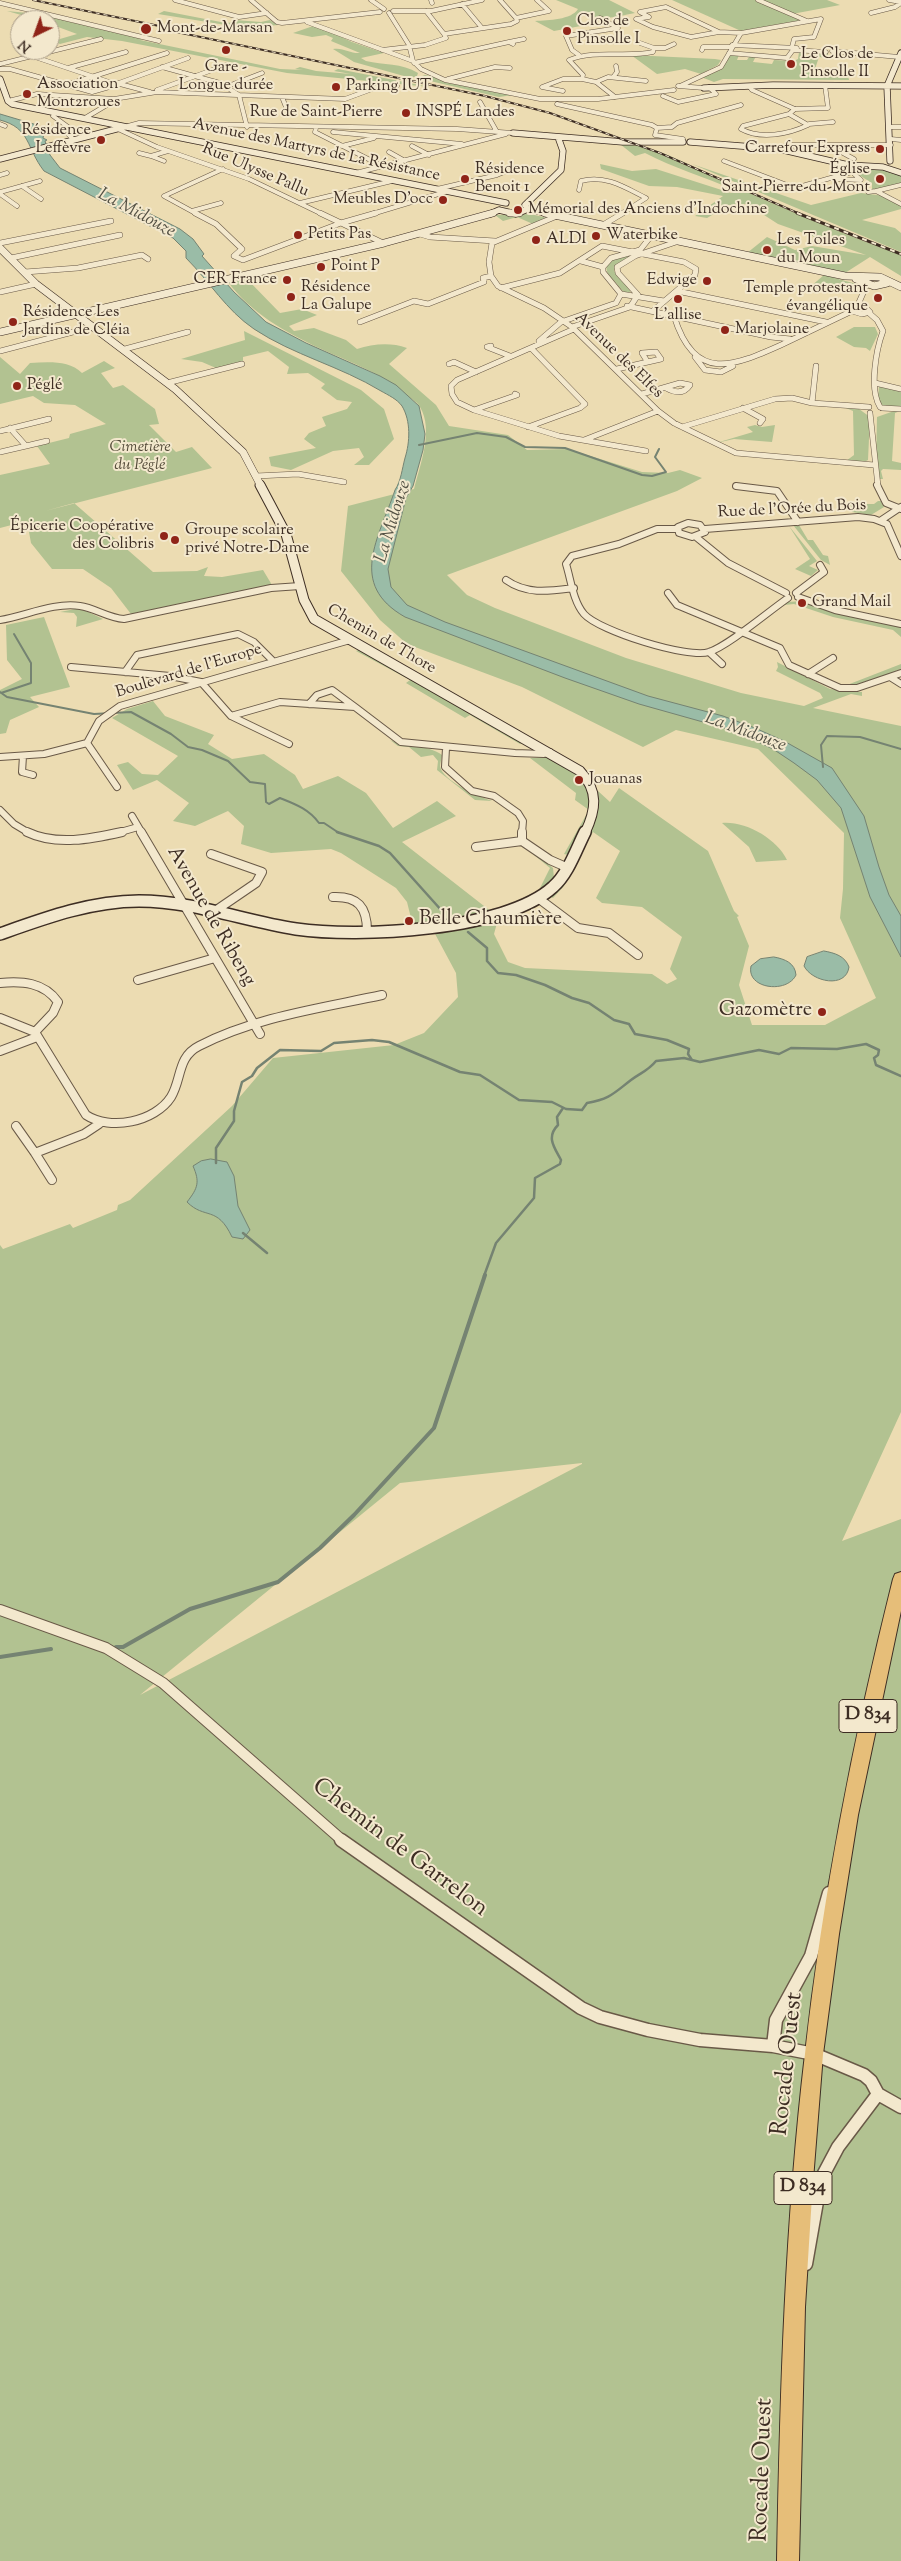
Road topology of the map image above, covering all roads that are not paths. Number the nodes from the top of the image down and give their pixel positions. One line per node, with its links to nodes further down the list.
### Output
1 (175, 0): 11 (street)
2 (191, 0): 11 (street)
3 (251, 0): 18 (street)
4 (371, 0): 14 (street)
5 (482, 0): 13 (street)
6 (500, 0): 20 (street)
7 (537, 0): 20 (street)
8 (758, 0): 22 (street)
9 (888, 0): 12 (street)
10 (1, 2): 30 (street)
11 (184, 2): 18 (street)
12 (901, 3): 19 (street)
13 (462, 4): 15 (street); 24 (street)
14 (384, 9): 16 (street); 17 (street)
15 (426, 11): 17 (street); 26 (street)
16 (380, 12): 17 (street); 23 (street)
17 (391, 12): 33 (street)
18 (267, 13): 23 (street)
19 (871, 13)
20 (516, 18): 24 (street)
21 (600, 18): 47 (street)
22 (807, 21): 27 (street); 35 (street)
23 (307, 22): 40 (street)
24 (482, 28): 26 (street)
25 (719, 32): 25 (street); 27 (street)
26 (444, 34): 33 (street)
27 (741, 34): 34 (street)
28 (101, 39): 39 (street)
29 (524, 39): 57 (street)
30 (159, 41)
31 (640, 43): 36 (street)
32 (674, 44): 36 (street)
33 (409, 45): 40 (street); 57 (street)
34 (732, 46): 35 (street); 41 (street); 46 (street)
35 (792, 47): 37 (street)
36 (654, 48): 47 (street)
37 (815, 48)
38 (764, 49): 50 (street)
39 (60, 50)
40 (382, 50): 57 (street)
41 (702, 50)
42 (832, 51): 48 (street)
43 (126, 52): 49 (street)
44 (826, 52): 51 (street)
45 (167, 53): 59 (street)
46 (729, 53): 50 (street); 87 (street)
47 (579, 55): 74 (street)
48 (900, 55): 84 (street)
49 (113, 56): 52 (street); 65 (street)
50 (762, 56): 51 (street); 58 (street)
51 (771, 56): 61 (street)
52 (121, 58)
53 (188, 58): 64 (street)
54 (20, 60): 60 (street)
55 (44, 60): 65 (street)
56 (128, 60): 59 (street)
57 (413, 62): 73 (street)
58 (758, 62)
59 (136, 63): 71 (street)
60 (0, 64)
61 (768, 64)
62 (226, 65): 69 (street)
63 (616, 66): 70 (street)
64 (162, 67): 69 (street); 78 (street)
65 (68, 68): 71 (street)
66 (510, 68): 73 (street)
67 (0, 69): 79 (street)
68 (262, 73): 81 (street)
69 (196, 76): 81 (street); 91 (street)
70 (614, 76): 75 (street); 76 (street)
71 (93, 77): 77 (street); 79 (street)
72 (0, 78): 105 (street)
73 (445, 80): 104 (street)
74 (582, 80): 76 (street); 90 (street)
75 (646, 81)
76 (596, 82): 98 (street)
77 (113, 84): 78 (street); 79 (street)
78 (119, 84): 91 (street)
79 (66, 85): 86 (street)
80 (825, 85): 83 (street); 84 (street); 108 (street)
81 (226, 86): 93 (street); 95 (street)
82 (397, 86): 97 (street)
83 (750, 86): 88 (street); 108 (street)
84 (887, 86): 85 (street); 120 (street)
85 (901, 86)
86 (58, 88)
87 (676, 88): 88 (street); 94 (street)
88 (707, 88): 96 (street)
89 (50, 90): 92 (street)
90 (564, 90)
91 (150, 92): 93 (street); 99 (street)
92 (37, 94): 99 (street); 105 (street)
93 (207, 94): 95 (street)
94 (642, 94): 98 (street)
95 (239, 95): 97 (street); 119 (street)
96 (663, 96)
97 (282, 97): 109 (street)
98 (615, 97): 104 (street)
99 (120, 98): 112 (street)
100 (0, 102): 105 (street)
101 (23, 102): 105 (street)
102 (52, 102): 107 (street)
103 (480, 102): 125 (street)
104 (558, 102): 123 (street)
105 (10, 103): 107 (street)
106 (741, 105): 123 (street)
107 (34, 109): 110 (street)
108 (795, 109): 111 (street)
109 (288, 112)
110 (55, 113): 112 (street); 130 (street)
111 (789, 114): 115 (street); 115 (street)
112 (85, 118): 118 (street)
113 (833, 122): 115 (street)
114 (0, 124): 117 (street)
115 (808, 124)
116 (128, 126): 118 (street); 119 (street, Rue de Saint-Pierre); 157 (street, Avenue des Martyrs de La Résistance)
117 (2, 127)
118 (117, 127): 130 (street); 139 (street, Rue Ulysse Pallu)
119 (247, 127): 121 (street, Rue de Saint-Pierre)
120 (890, 127): 124 (street); 133 (street)
121 (316, 128): 122 (street, Rue de Saint-Pierre); 134 (street)
122 (322, 128): 125 (street, Rue de Saint-Pierre); 128 (street)
123 (657, 128): 132 (street)
124 (901, 128)
125 (497, 132): 126 (street, Rue de Saint-Pierre); 127 (street)
126 (513, 133): 127 (street); 129 (street, Rue de Saint-Pierre)
127 (504, 135): 136 (street)
128 (378, 137): 134 (street); 136 (street)
129 (561, 138): 132 (street, Rue de Saint-Pierre); 172 (street)
130 (74, 140): 144 (street)
131 (901, 140): 133 (street)
132 (684, 141): 138 (street, Rue de Saint-Pierre)
133 (891, 142): 137 (street); 149 (street)
134 (342, 146): 150 (street)
135 (412, 146): 142 (street)
136 (467, 146): 142 (street)
137 (832, 146): 138 (street); 145 (street)
138 (779, 149): 151 (street, Rue de Saint-Pierre)
139 (168, 151): 143 (street); 154 (street, Rue Ulysse Pallu)
140 (389, 152): 147 (street)
141 (139, 153): 143 (street)
142 (429, 155): 147 (street)
143 (150, 156): 146 (street)
144 (0, 158)
145 (854, 159)
146 (164, 161)
147 (405, 161): 150 (street)
148 (724, 161): 161 (street)
149 (888, 164): 151 (street, Rue de Saint-Pierre); 153 (street); 153 (street)
150 (382, 166): 157 (street)
151 (857, 166): 155 (street)
152 (514, 168): 166 (street)
153 (901, 168)
154 (222, 169): 176 (street, Rue Ulysse Pallu); 182 (street)
155 (852, 172): 161 (street); 161 (street)
156 (7, 173): 159 (street)
157 (356, 173): 163 (street, Avenue des Martyrs de La Résistance)
158 (586, 174): 160 (street)
159 (0, 175)
160 (591, 178): 167 (street); 186 (street)
161 (832, 178)
162 (40, 181): 165 (street)
163 (392, 181): 166 (street, Avenue des Martyrs de La Résistance); 176 (street)
164 (901, 185): 168 (street)
165 (22, 186): 171 (street); 173 (street)
166 (434, 190): 169 (street, Avenue des Martyrs de La Résistance)
167 (579, 190)
168 (876, 191): 170 (street); 178 (street)
169 (445, 192): 174 (street, Avenue des Martyrs de La Résistance); 185 (street)
170 (868, 192)
171 (0, 193): 179 (street)
172 (534, 197): 177 (street); 180 (street)
173 (41, 198)
174 (490, 201): 177 (street, Avenue des Martyrs de La Résistance); 181 (street, Avenue des Martyrs de La Résistance)
175 (221, 203): 182 (street)
176 (300, 203): 185 (street, Rue Ulysse Pallu)
177 (514, 203): 180 (street, Avenue des Martyrs de La Résistance); 181 (street)
178 (901, 204)
179 (17, 206)
180 (526, 208): 181 (street); 183 (street)
181 (501, 210): 187 (street)
182 (192, 211): 185 (street)
183 (557, 216): 186 (street); 190 (street)
184 (111, 221): 193 (street)
185 (342, 223): 192 (street, Rue Ulysse Pallu)
186 (603, 226): 189 (street)
187 (420, 234): 190 (street); 221 (street)
188 (120, 235): 197 (street)
189 (652, 236): 191 (street); 195 (street)
190 (494, 241): 202 (street)
191 (679, 241): 196 (street); 203 (street)
192 (381, 242)
193 (0, 243)
194 (0, 248): 197 (street, Chemin de Thore)
195 (633, 251): 196 (street); 199 (street); 200 (street)
196 (644, 254): 208 (street); 212 (street)
197 (11, 258): 201 (street, Chemin de Thore)
198 (148, 259): 201 (street)
199 (581, 261): 200 (street); 207 (street)
200 (602, 266): 211 (street)
201 (25, 272): 204 (street, Chemin de Thore)
202 (491, 276): 207 (street); 226 (street)
203 (865, 281): 205 (street); 205 (street); 210 (street)
204 (36, 284): 209 (street); 221 (street, Chemin de Thore)
205 (883, 285): 206 (street); 210 (street)
206 (901, 287)
207 (501, 288): 225 (street, Avenue des Elfes)
208 (678, 291): 214 (street); 224 (street)
209 (0, 292)
210 (864, 293): 213 (street)
211 (622, 294): 212 (street); 215 (street)
212 (638, 295): 214 (street); 216 (street)
213 (861, 300): 217 (street); 218 (street)
214 (664, 301): 219 (street)
215 (616, 303): 216 (street); 225 (street)
216 (630, 307): 219 (street); 230 (street)
217 (858, 307): 218 (street); 220 (street)
218 (866, 308): 222 (street)
219 (654, 310): 223 (street)
220 (854, 312): 222 (street); 227 (street)
221 (75, 314): 229 (street, Chemin de Thore); 231 (street)
222 (867, 314): 248 (street)
223 (674, 316): 233 (street); 235 (street)
224 (808, 320): 227 (street); 228 (street)
225 (564, 321): 230 (street, Avenue des Elfes); 237 (street)
226 (360, 322)
227 (828, 322): 228 (street)
228 (820, 326): 234 (street)
229 (92, 327): 238 (street, Chemin de Thore); 239 (street)
230 (573, 328): 237 (street); 245 (street, Avenue des Elfes)
231 (0, 332)
232 (188, 332): 238 (street)
233 (771, 338): 234 (street); 235 (street)
234 (790, 340): 235 (street)
235 (782, 343)
236 (491, 346): 240 (street)
237 (532, 347): 240 (street); 265 (street)
238 (125, 349): 247 (street, Chemin de Thore)
239 (0, 352)
240 (510, 356): 246 (street)
241 (647, 361): 245 (street)
242 (242, 364): 247 (street)
243 (449, 364): 246 (street)
244 (816, 366): 254 (street)
245 (618, 369): 252 (street, Avenue des Elfes)
246 (476, 372): 258 (street)
247 (167, 383): 274 (street, Chemin de Thore)
248 (875, 383): 250 (street); 253 (street)
249 (666, 388): 252 (street)
250 (901, 389)
251 (515, 394): 258 (street)
252 (642, 394): 260 (street, Avenue des Elfes)
253 (875, 399): 256 (street); 259 (street)
254 (812, 403): 255 (street); 256 (street)
255 (743, 408): 263 (street); 264 (street)
256 (869, 409): 259 (street); 262 (street)
257 (900, 409): 259 (street)
258 (474, 410): 265 (street)
259 (881, 410): 262 (street)
260 (658, 411): 264 (street, Avenue des Elfes); 268 (street, Avenue des Elfes)
261 (49, 419): 266 (street)
262 (874, 421): 273 (street)
263 (760, 423)
264 (677, 425): 273 (street, Avenue des Elfes)
265 (528, 427): 268 (street)
266 (10, 428): 267 (street); 270 (street)
267 (0, 430)
268 (584, 440): 271 (street)
269 (47, 441): 270 (street)
270 (26, 446): 272 (street)
271 (646, 451)
272 (0, 452)
273 (874, 465): 277 (street)
274 (256, 476): 275 (street); 287 (street, Chemin de Thore)
275 (344, 482)
276 (736, 486): 280 (street)
277 (892, 505): 278 (street); 279 (street)
278 (900, 508): 279 (street)
279 (877, 520): 280 (street, Rue de l'Orée du Bois); 284 (street)
280 (798, 522): 282 (street, Rue de l'Orée du Bois)
281 (677, 529): 282 (street, Rue de l'Orée du Bois); 283 (street); 288 (street, Rue de l'Orée du Bois)
282 (705, 529): 283 (street)
283 (696, 537): 291 (street)
284 (901, 556)
285 (820, 565): 290 (street)
286 (506, 580): 288 (street)
287 (300, 586): 292 (street); 295 (street, Chemin de Thore)
288 (574, 588): 296 (street)
289 (668, 593): 294 (street)
290 (797, 595): 291 (street); 293 (street)
291 (787, 596): 294 (street)
292 (0, 620)
293 (901, 624)
294 (741, 632): 296 (street); 303 (street)
295 (350, 640): 298 (street, Boulevard de l'Europe); 310 (street, Chemin de Thore)
296 (710, 652): 299 (street)
297 (833, 658): 303 (street)
298 (273, 661): 301 (street); 305 (street, Boulevard de l'Europe)
299 (722, 664)
300 (71, 667): 301 (street)
301 (125, 672): 305 (street)
302 (901, 673): 304 (street)
303 (808, 674): 304 (street)
304 (890, 677): 306 (street)
305 (201, 682): 309 (street); 311 (street, Boulevard de l'Europe)
306 (901, 684)
307 (309, 704): 308 (street); 308 (street); 309 (street)
308 (355, 707): 313 (street)
309 (231, 716): 312 (street)
310 (530, 742): 314 (street); 315 (street, Chemin de Thore)
311 (87, 743): 317 (street); 319 (street)
312 (289, 744)
313 (446, 748): 314 (street); 323 (street)
314 (515, 752): 315 (street)
315 (550, 752): 326 (street, Chemin de Thore)
316 (0, 756): 317 (street)
317 (23, 756): 318 (street)
318 (33, 775)
319 (117, 787)
320 (0, 810): 322 (street)
321 (132, 816): 322 (street, Avenue de Ribeng)
322 (138, 827): 329 (street, Avenue de Ribeng)
323 (522, 841): 324 (street); 326 (street)
324 (476, 847)
325 (211, 854): 330 (street)
326 (566, 867): 328 (street, Chemin de Thore)
327 (333, 897): 331 (street)
328 (538, 898): 331 (street, Chemin de Thore); 333 (street)
329 (184, 904): 330 (street, Chemin de Thore); 332 (street, Chemin de Thore); 334 (street, Avenue de Ribeng)
330 (215, 910): 331 (street, Chemin de Thore)
331 (367, 931)
332 (0, 934)
333 (638, 955)
334 (215, 958): 335 (street); 339 (street, Avenue de Ribeng)
335 (138, 980)
336 (0, 983): 340 (street)
337 (382, 994): 339 (street)
338 (0, 1018): 340 (street)
339 (258, 1030): 342 (street)
340 (36, 1035): 341 (street); 342 (street)
341 (0, 1051)
342 (99, 1124): 344 (street)
343 (16, 1126): 344 (street)
344 (35, 1153): 345 (street)
345 (52, 1180)
346 (901, 1579): 348 (main road, Rocade Ouest / D 834)
347 (0, 1610): 349 (street, Chemin de Garrelon)
348 (842, 1854): 349 (street); 350 (main road, Rocade Ouest / D 834)
349 (773, 2046): 350 (street, Chemin de Garrelon)
350 (814, 2054): 351 (street, Chemin de Garrelon); 353 (main road, Rocade Ouest / D 834)
351 (878, 2094): 352 (street, Chemin de Garrelon); 353 (street)
352 (901, 2107)
353 (795, 2322): 354 (main road, Rocade Ouest / D 834)
354 (788, 2561)

